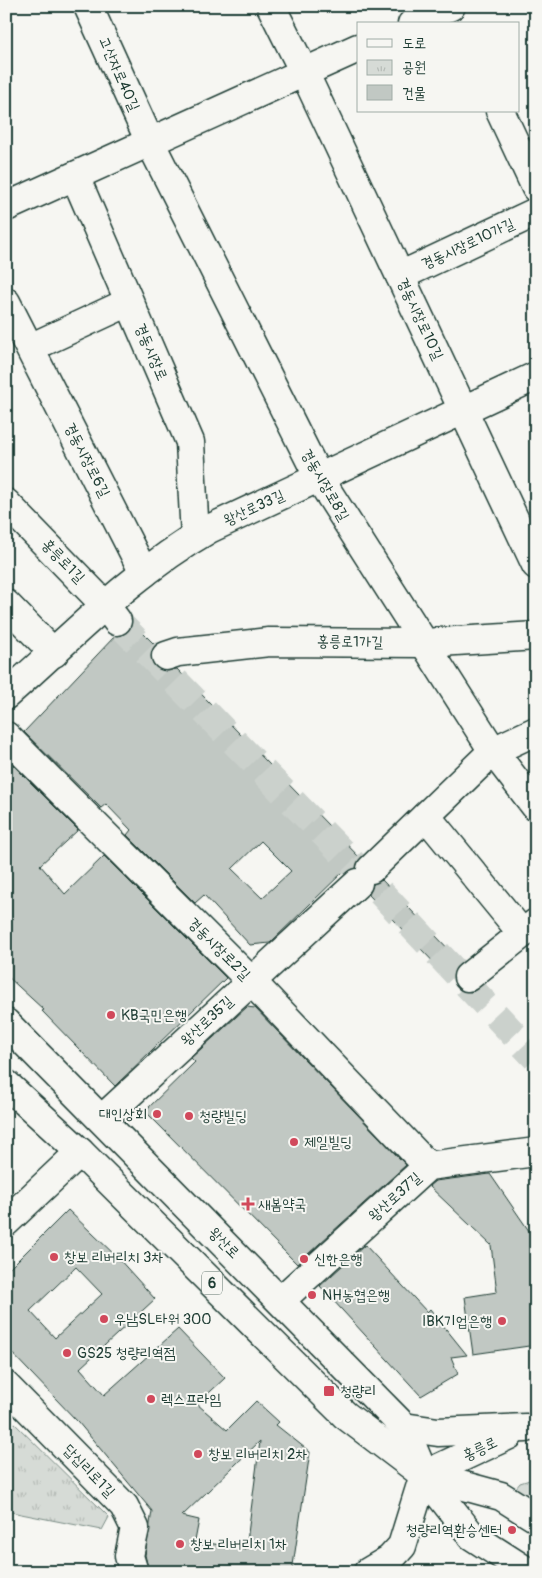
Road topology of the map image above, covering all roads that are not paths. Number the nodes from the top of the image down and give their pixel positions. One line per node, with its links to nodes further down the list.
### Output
1 (88, 6): 9 (street, 고산자로40길)
2 (271, 6): 7 (street, 경동시장로10길)
3 (451, 6): 4 (street); 5 (street)
4 (416, 22)
5 (458, 22)
6 (357, 48): 7 (street)
7 (304, 72): 9 (street); 14 (street, 경동시장로10길)
8 (500, 112): 11 (street)
9 (150, 142): 10 (street); 20 (street, 경동시장로8길)
10 (75, 176): 12 (street); 16 (street, 경동시장로)
11 (536, 188)
12 (6, 207)
13 (536, 212): 14 (street, 경동시장로10가길)
14 (400, 276): 19 (street, 경동시장로10길)
15 (6, 302): 17 (street, 경동시장로6길)
16 (129, 302): 17 (street); 22 (street, 경동시장로)
17 (30, 348): 24 (street, 경동시장로6길)
18 (536, 376): 19 (street, 왕산로33길)
19 (463, 410): 20 (street, 왕산로33길); 23 (street, 경동시장로10길)
20 (319, 478): 22 (street, 왕산로33길); 28 (street, 경동시장로8길)
21 (6, 503): 26 (street, 홍릉로1길)
22 (195, 537): 24 (street, 왕산로33길)
23 (536, 565)
24 (144, 572): 26 (street, 왕산로33길)
25 (6, 604): 29 (street)
26 (111, 613): 29 (street, 왕산로33길)
27 (536, 636): 28 (street, 홍릉로1가길)
28 (424, 643): 30 (street, 홍릉로1가길); 34 (street, 경동시장로8길)
29 (54, 653): 31 (street, 왕산로33길)
30 (166, 656)
31 (6, 695)
32 (536, 730): 34 (street, 왕산로35길)
33 (6, 736): 39 (street, 경동시장로2길)
34 (493, 751): 35 (street, 경동시장로8길); 36 (street, 왕산로35길)
35 (536, 807)
36 (426, 816): 37 (street); 39 (street, 왕산로35길)
37 (529, 928): 38 (street)
38 (468, 977)
39 (250, 981): 42 (street, 왕산로35길); 45 (street, 경동시장로2길)
40 (6, 1023): 42 (street, 왕산로 / 6)
41 (6, 1084): 43 (street, 왕산로 / 6)
42 (102, 1119): 47 (street, 왕산로 / 6)
43 (80, 1152): 46 (street); 51 (street, 왕산로 / 6)
44 (536, 1152): 45 (street, 왕산로37길)
45 (428, 1166): 47 (street, 왕산로37길)
46 (6, 1222)
47 (281, 1300): 49 (street, 왕산로 / 6)
48 (6, 1386): 53 (street, 답십리로1길)
49 (404, 1427): 50 (street); 51 (street, 왕산로 / 6)
50 (531, 1427): 51 (street, 홍릉로)
51 (424, 1475): 52 (street, 왕산로 / 6); 54 (street); 55 (street, 왕산로 / 6)
52 (536, 1518)
53 (134, 1572)
54 (368, 1572)
55 (528, 1572)

